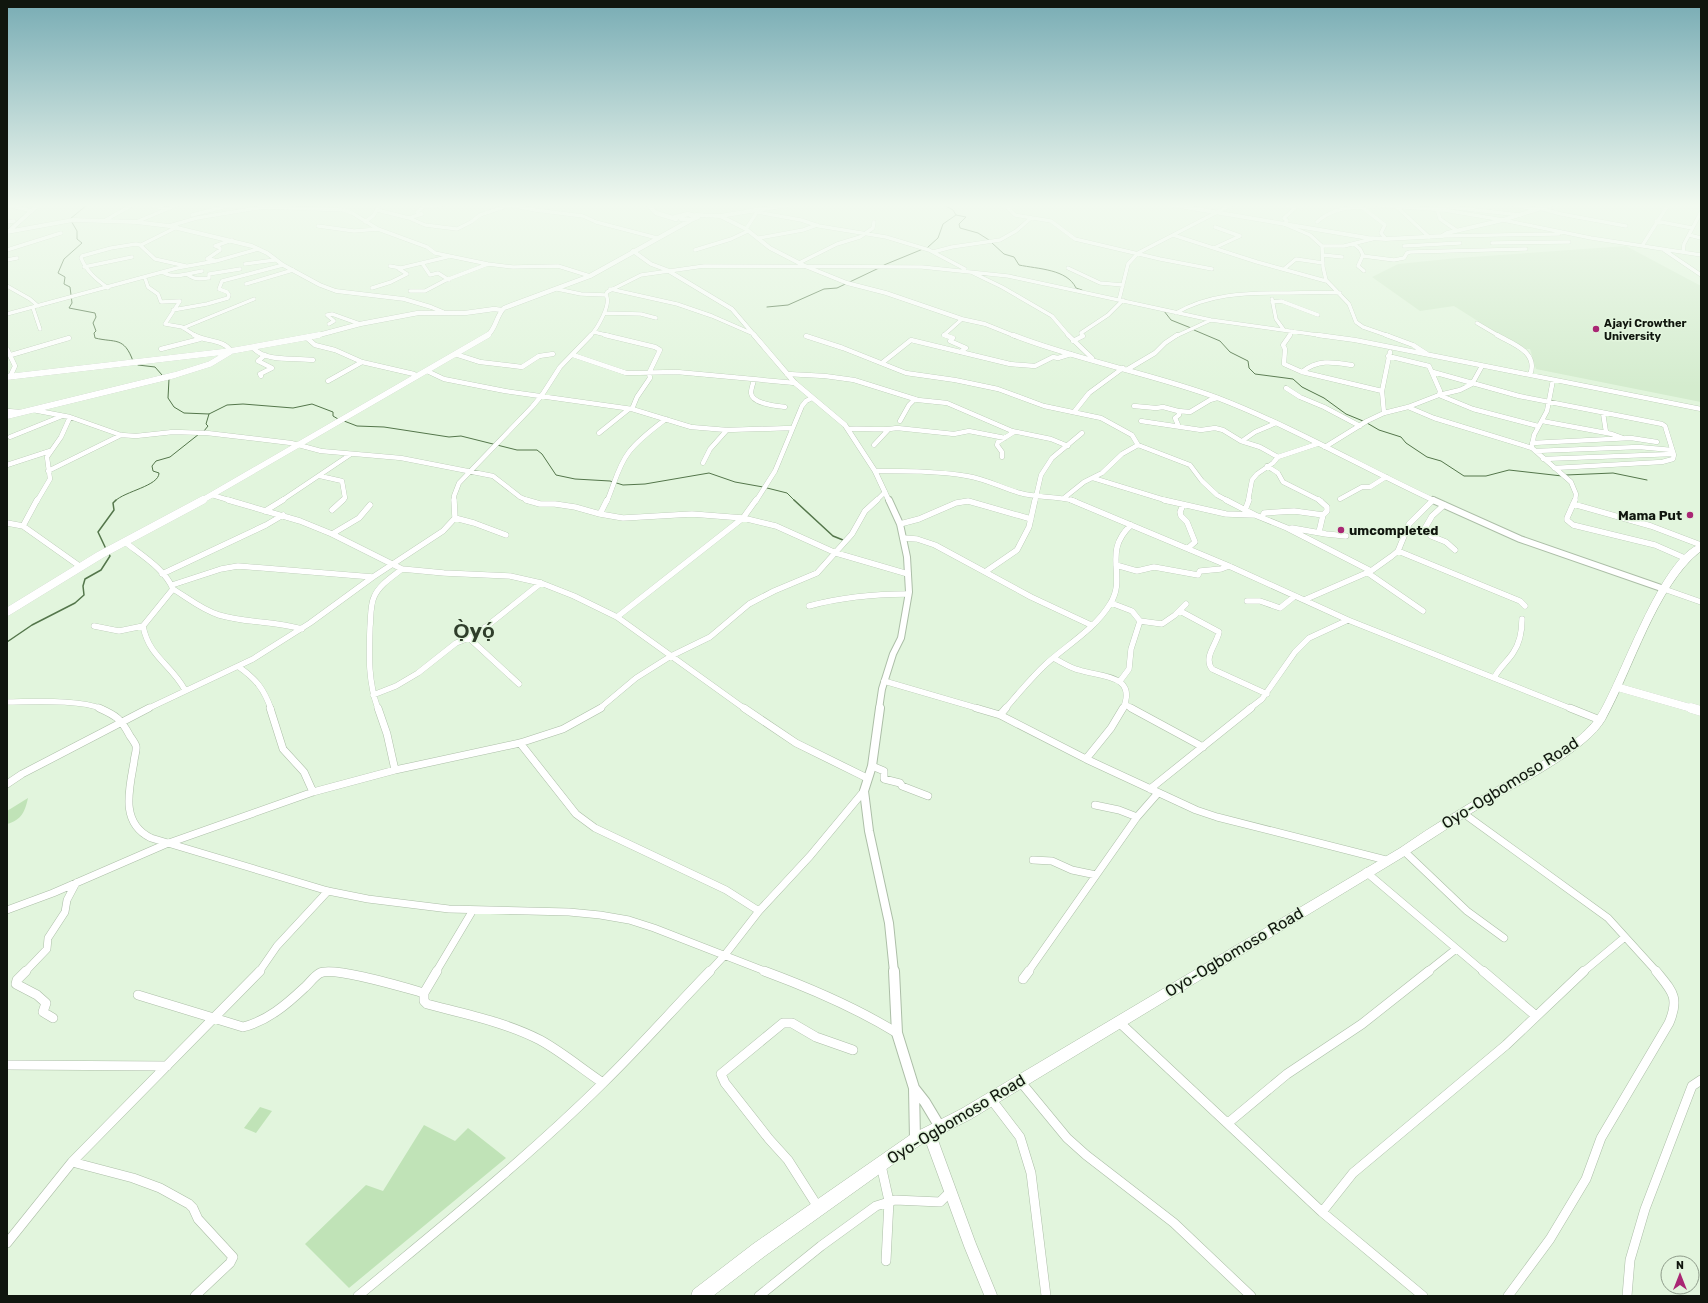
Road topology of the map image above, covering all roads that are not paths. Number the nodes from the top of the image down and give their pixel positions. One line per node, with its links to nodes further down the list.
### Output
1 (90, 266): 23 (street)
2 (186, 266): 34 (street)
3 (280, 266): 58 (street)
4 (285, 266): 29 (street)
5 (390, 266): 24 (street)
6 (412, 266): 24 (street)
7 (423, 266): 39 (street)
8 (484, 266): 39 (street)
9 (500, 266): 10 (street)
10 (542, 266)
11 (557, 266): 36 (street)
12 (605, 266): 36 (main road)
13 (656, 266): 30 (street)
14 (805, 266): 30 (street); 32 (street); 65 (street)
15 (959, 266): 32 (street)
16 (1127, 266): 42 (street)
17 (1196, 266): 27 (street)
18 (1273, 266): 28 (street)
19 (1288, 266): 28 (street)
20 (1323, 266): 40 (street)
21 (1358, 266): 33 (street)
22 (1688, 266): 37 (street)
23 (84, 267): 44 (street)
24 (399, 268): 45 (street)
25 (1068, 268): 42 (street)
26 (240, 269): 35 (street)
27 (1212, 269)
28 (1284, 269): 40 (street)
29 (293, 270): 41 (street); 59 (street)
30 (667, 270): 47 (street); 75 (street)
31 (202, 271): 35 (street)
32 (969, 271): 53 (street); 80 (street)
33 (1364, 271)
34 (164, 273): 35 (street); 38 (street)
35 (187, 274)
36 (588, 275): 46 (main road); 57 (main road)
37 (1701, 275)
38 (145, 278): 44 (street); 58 (street)
39 (449, 280): 48 (street)
40 (1326, 280): 50 (street)
41 (246, 284)
42 (1123, 285): 53 (street)
43 (7, 286): 55 (street)
44 (108, 288): 55 (street)
45 (372, 288)
46 (557, 289): 51 (street); 57 (main road)
47 (610, 290): 51 (street); 75 (street)
48 (410, 292)
49 (1270, 293): 50 (street); 54 (street); 61 (street)
50 (1340, 293): 94 (street)
51 (606, 295): 60 (street)
52 (254, 299): 70 (street)
53 (1121, 300): 61 (street); 80 (street)
54 (1272, 302): 63 (street); 72 (street)
55 (38, 306): 56 (street)
56 (33, 308): 62 (street); 71 (street)
57 (500, 309): 59 (main road); 87 (main road); 99 (main road)
58 (173, 310): 70 (street)
59 (443, 312): 69 (main road)
60 (605, 313): 64 (street); 74 (street)
61 (1176, 313): 66 (street)
62 (7, 314)
63 (1318, 315)
64 (656, 318)
65 (962, 319): 86 (street); 90 (street)
66 (1211, 320): 72 (street); 104 (street)
67 (1477, 323): 111 (street)
68 (329, 324): 69 (street)
69 (360, 324): 78 (main road)
70 (184, 328): 79 (street)
71 (40, 329)
72 (1284, 330): 73 (street)
73 (1292, 331): 82 (street); 106 (street)
74 (594, 332): 93 (street); 108 (street)
75 (751, 333): 110 (street)
76 (806, 336): 101 (street)
77 (69, 338): 91 (street)
78 (306, 338): 81 (main road); 100 (street)
79 (200, 339): 84 (street); 85 (street)
80 (1074, 341): 97 (street)
81 (253, 348): 85 (main road); 92 (street)
82 (1394, 348): 94 (street); 95 (street)
83 (7, 349): 91 (street)
84 (161, 349)
85 (231, 351): 113 (main road); 130 (main road)
86 (960, 352): 96 (street); 101 (street)
87 (455, 354): 88 (street); 99 (main road)
88 (553, 354)
89 (992, 354): 96 (street)
90 (1075, 354): 96 (street); 97 (street)
91 (11, 355): 113 (street)
92 (265, 355): 98 (street); 112 (street)
93 (573, 355): 108 (street); 122 (street)
94 (1429, 355): 103 (street)
95 (1388, 356): 107 (street); 120 (street)
96 (986, 358)
97 (1092, 358): 104 (street)
98 (313, 360)
99 (442, 360): 105 (main road); 109 (main road)
100 (362, 362): 109 (street); 116 (street)
101 (882, 363): 137 (street)
102 (1352, 365): 106 (street)
103 (1482, 366): 111 (street); 118 (street)
104 (1126, 368): 124 (street); 137 (street)
105 (427, 371): 122 (street); 136 (main road)
106 (1302, 372): 120 (street)
107 (1433, 372): 118 (street); 121 (street)
108 (650, 373): 114 (street); 131 (street)
109 (414, 374): 136 (main road)
110 (787, 374): 117 (street); 125 (street)
111 (1530, 375): 115 (street)
112 (261, 376)
113 (8, 377)
114 (754, 380): 117 (street); 128 (street)
115 (1553, 380): 126 (street); 132 (street)
116 (328, 381)
117 (794, 383): 123 (street)
118 (1472, 384): 121 (street); 126 (street)
119 (1286, 388): 148 (street)
120 (1382, 391): 139 (street)
121 (1439, 395): 129 (street); 149 (street)
122 (542, 396): 131 (street); 184 (street)
123 (812, 398): 151 (street); 152 (street)
124 (1217, 398): 134 (street); 147 (street)
125 (915, 399): 144 (street); 155 (street)
126 (1549, 403): 138 (street); 146 (street)
127 (1134, 406): 134 (street)
128 (785, 407)
129 (1408, 407): 139 (street); 171 (street)
130 (32, 409): 135 (main road); 140 (street)
131 (631, 409): 143 (street); 157 (street)
132 (1701, 409)
133 (7, 410): 135 (street)
134 (1179, 411): 150 (street)
135 (20, 412): 141 (main road)
136 (349, 412): 165 (main road)
137 (1074, 412): 168 (street)
138 (1603, 413): 156 (street); 173 (street)
139 (1384, 414): 148 (street)
140 (63, 415): 142 (street); 160 (street)
141 (7, 416)
142 (70, 417): 159 (street); 172 (street)
143 (666, 419): 153 (street); 201 (street)
144 (900, 421)
145 (1141, 421): 150 (street)
146 (1542, 421): 149 (street); 156 (street)
147 (1276, 423): 163 (street); 166 (street)
148 (1364, 424): 170 (street)
149 (1538, 426): 171 (street)
150 (1179, 427): 163 (street)
151 (792, 428): 153 (street); 207 (street)
152 (849, 429): 154 (street); 183 (street)
153 (727, 430): 178 (street)
154 (888, 430): 161 (street); 167 (street)
155 (1014, 432): 161 (street); 169 (street)
156 (1606, 432): 162 (street)
157 (599, 433)
158 (1082, 433): 169 (street)
159 (121, 435): 165 (street); 182 (street)
160 (10, 437)
161 (1004, 438): 175 (street)
162 (1623, 438): 164 (street); 171 (street)
163 (1242, 441): 176 (street)
164 (1657, 442)
165 (294, 444): 174 (street); 189 (main road); 213 (main road)
166 (1317, 444): 170 (street); 176 (street)
167 (874, 445)
168 (1138, 445): 187 (street); 199 (street)
169 (1068, 446): 190 (street)
170 (1325, 447): 186 (street)
171 (1533, 447): 173 (street); 177 (street)
172 (50, 451): 179 (street); 182 (street)
173 (1673, 452): 177 (street); 181 (street)
174 (350, 454): 184 (street); 185 (street)
175 (1002, 457)
176 (1278, 457): 180 (street)
177 (1543, 459): 181 (street)
178 (703, 463)
179 (7, 465)
180 (1267, 466): 199 (street); 204 (street)
181 (1554, 468): 194 (street)
182 (48, 471): 212 (street)
183 (874, 471): 188 (street); 190 (street)
184 (469, 472): 201 (street); 206 (street)
185 (320, 476): 198 (street); 200 (street)
186 (1386, 476): 192 (street); 193 (street)
187 (1093, 478): 191 (street); 196 (street)
188 (885, 492): 210 (street); 226 (street)
189 (212, 495): 200 (street); 213 (main road)
190 (1036, 497): 191 (street); 208 (street)
191 (1064, 498): 211 (street)
192 (1340, 499)
193 (1433, 500): 197 (street); 224 (street)
194 (1573, 504): 222 (street); 228 (street)
195 (370, 505): 216 (street)
196 (1183, 505): 203 (street); 223 (street)
197 (1444, 505): 225 (street); 241 (street)
198 (332, 510)
199 (1245, 510): 203 (street)
200 (265, 511): 202 (street)
201 (600, 514): 207 (street)
202 (283, 515): 216 (street); 236 (street)
203 (1255, 515): 205 (street)
204 (1323, 515): 205 (street); 215 (street)
205 (1262, 517): 214 (street)
206 (455, 518): 217 (street); 229 (street)
207 (743, 518): 226 (street); 255 (street)
208 (1031, 519): 210 (street); 234 (street)
209 (7, 523): 212 (street)
210 (900, 524): 219 (street)
211 (1131, 525): 223 (street); 231 (street)
212 (23, 526): 230 (street)
213 (148, 528): 220 (main road); 221 (main road)
214 (1287, 528): 215 (street); 235 (street)
215 (1319, 532): 218 (street)
216 (332, 534): 229 (street)
217 (506, 535)
218 (1346, 536)
219 (903, 538): 234 (street); 237 (street)
220 (125, 542): 221 (main road); 236 (street)
221 (115, 546): 227 (main road)
222 (1701, 546): 228 (highway, Oyo-Ogbomoso Road)
223 (1188, 548): 232 (street)
224 (1398, 550): 235 (street); 250 (street)
225 (1455, 550)
226 (836, 553): 237 (street); 264 (street)
227 (100, 554): 230 (main road); 254 (main road)
228 (1687, 558): 241 (highway, Oyo-Ogbomoso Road)
229 (393, 563): 233 (street); 238 (street)
230 (78, 565): 251 (main road)
231 (1116, 565): 232 (street); 247 (street)
232 (1229, 566): 243 (street)
233 (402, 569): 239 (street); 274 (street)
234 (985, 572): 259 (street)
235 (1369, 572): 244 (street); 253 (street)
236 (162, 574): 240 (street)
237 (908, 574): 242 (street)
238 (373, 577): 240 (street); 262 (street)
239 (541, 583): 255 (street); 263 (street)
240 (173, 587): 261 (street); 262 (street)
241 (1664, 589): 246 (street); 271 (highway, Oyo-Ogbomoso Road)
242 (908, 594): 249 (street); 268 (street)
243 (1294, 596): 244 (street); 245 (street)
244 (1304, 600): 257 (street)
245 (1247, 601)
246 (1701, 602)
247 (1111, 603): 258 (street); 259 (street)
248 (1186, 604): 252 (street)
249 (809, 606)
250 (1525, 606)
251 (7, 607)
252 (1180, 611): 258 (street); 273 (street)
253 (1423, 611)
254 (7, 612)
255 (617, 617): 264 (street)
256 (1522, 619): 267 (street)
257 (1348, 620): 267 (street); 273 (street)
258 (1140, 621): 269 (street)
259 (1091, 625): 265 (street)
260 (94, 626): 261 (street)
261 (143, 626): 272 (street)
262 (302, 629): 266 (street)
263 (469, 638): 270 (street); 274 (street)
264 (671, 656): 281 (street); 286 (street)
265 (1053, 658): 269 (street); 278 (street)
266 (239, 666): 272 (street); 290 (street)
267 (1494, 678): 279 (street)
268 (884, 681): 278 (street); 284 (street)
269 (1120, 681): 276 (street)
270 (519, 684)
271 (1617, 687): 277 (main road); 279 (highway, Oyo-Ogbomoso Road)
272 (185, 690): 280 (street)
273 (1266, 694): 282 (street)
274 (373, 695): 285 (street)
275 (7, 702): 280 (street)
276 (1126, 705): 282 (street); 283 (street)
277 (1701, 711)
278 (1000, 715): 283 (street)
279 (1600, 720): 293 (highway, Oyo-Ogbomoso Road)
280 (122, 721): 287 (street); 295 (street)
281 (520, 744): 285 (street); 305 (street)
282 (1203, 747): 289 (street)
283 (1086, 759): 289 (street)
284 (872, 766): 286 (street); 291 (street)
285 (395, 770): 290 (street)
286 (867, 778): 288 (street)
287 (7, 784)
288 (864, 791): 305 (street); 317 (street)
289 (1154, 791): 294 (street); 298 (street)
290 (313, 792): 295 (street)
291 (928, 796)
292 (1095, 805): 294 (street)
293 (1463, 813): 296 (highway, Oyo-Ogbomoso Road); 306 (street)
294 (1137, 817): 300 (street)
295 (166, 844): 301 (street); 302 (street)
296 (1404, 851): 298 (highway, Oyo-Ogbomoso Road); 307 (street)
297 (1033, 860): 300 (street)
298 (1386, 860): 299 (highway, Oyo-Ogbomoso Road)
299 (1366, 872): 308 (street); 316 (highway, Oyo-Ogbomoso Road)
300 (1096, 875): 310 (street)
301 (76, 883): 303 (street); 314 (street)
302 (328, 891): 304 (street); 315 (street)
303 (7, 910)
304 (473, 910): 309 (street); 311 (street)
305 (759, 911): 309 (street)
306 (1624, 937): 313 (street); 345 (street)
307 (1504, 938)
308 (1456, 950): 313 (street); 326 (street)
309 (724, 956): 317 (street); 323 (street)
310 (1023, 979)
311 (424, 993): 315 (street); 323 (street)
312 (138, 995): 315 (street)
313 (1536, 1016): 334 (street)
314 (53, 1018)
315 (214, 1018): 320 (street)
316 (1119, 1022): 322 (highway, Oyo-Ogbomoso Road); 326 (street)
317 (897, 1033): 324 (street)
318 (853, 1050): 333 (street)
319 (7, 1065): 320 (street)
320 (167, 1066): 329 (street)
321 (1701, 1080): 346 (street)
322 (1020, 1081): 325 (highway, Oyo-Ogbomoso Road); 343 (street)
323 (603, 1083): 338 (street)
324 (914, 1088): 327 (street); 328 (street)
325 (991, 1099): 327 (highway, Oyo-Ogbomoso Road); 342 (street)
326 (1228, 1123): 334 (street)
327 (935, 1130): 328 (highway, Oyo-Ogbomoso Road); 331 (main road)
328 (914, 1140): 330 (highway, Oyo-Ogbomoso Road)
329 (72, 1162): 335 (street); 337 (street)
330 (881, 1164): 332 (street); 333 (highway, Oyo-Ogbomoso Road)
331 (951, 1191): 332 (street); 341 (main road)
332 (889, 1201): 336 (street); 340 (street)
333 (818, 1208): 339 (highway, Oyo-Ogbomoso Road)
334 (1322, 1212): 344 (street)
335 (7, 1243)
336 (886, 1261)
337 (195, 1296)
338 (358, 1296)
339 (700, 1296)
340 (759, 1296)
341 (991, 1296)
342 (1046, 1296)
343 (1251, 1296)
344 (1423, 1296)
345 (1508, 1296)
346 (1627, 1296)

